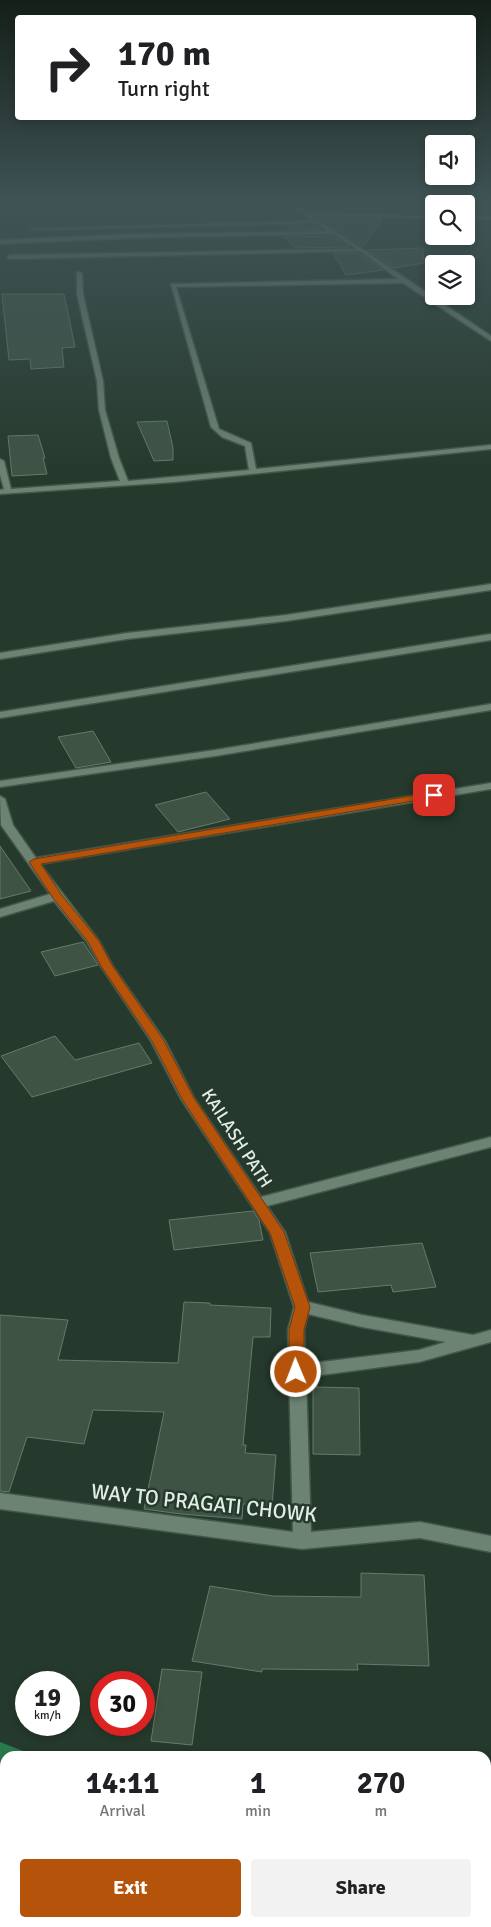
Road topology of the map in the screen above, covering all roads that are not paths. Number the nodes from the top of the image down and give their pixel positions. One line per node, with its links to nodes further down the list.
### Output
1 (81, 296): 8 (street)
2 (176, 296): 7 (street)
3 (426, 296): 4 (street)
4 (491, 339)
5 (491, 447): 7 (street)
6 (0, 461): 9 (street)
7 (252, 472): 8 (street)
8 (125, 484): 9 (street)
9 (4, 492)
10 (491, 587): 12 (street)
11 (491, 637): 14 (street)
12 (0, 656)
13 (491, 707): 15 (street)
14 (0, 715)
15 (0, 784)
16 (491, 786): 18 (street)
17 (0, 800): 18 (street, KAILASH PATH)
18 (34, 862): 19 (street, KAILASH PATH)
19 (57, 896): 20 (street); 22 (street, KAILASH PATH)
20 (0, 913)
21 (491, 1142): 22 (street)
22 (257, 1204): 23 (street, KAILASH PATH)
23 (302, 1307): 25 (street); 26 (street)
24 (491, 1336): 25 (street)
25 (474, 1341): 26 (street)
26 (296, 1372): 28 (street)
27 (0, 1502): 28 (street, WAY TO PRAGATI CHOWK)
28 (302, 1542): 29 (street, WAY TO PRAGATI CHOWK)
29 (491, 1544)

